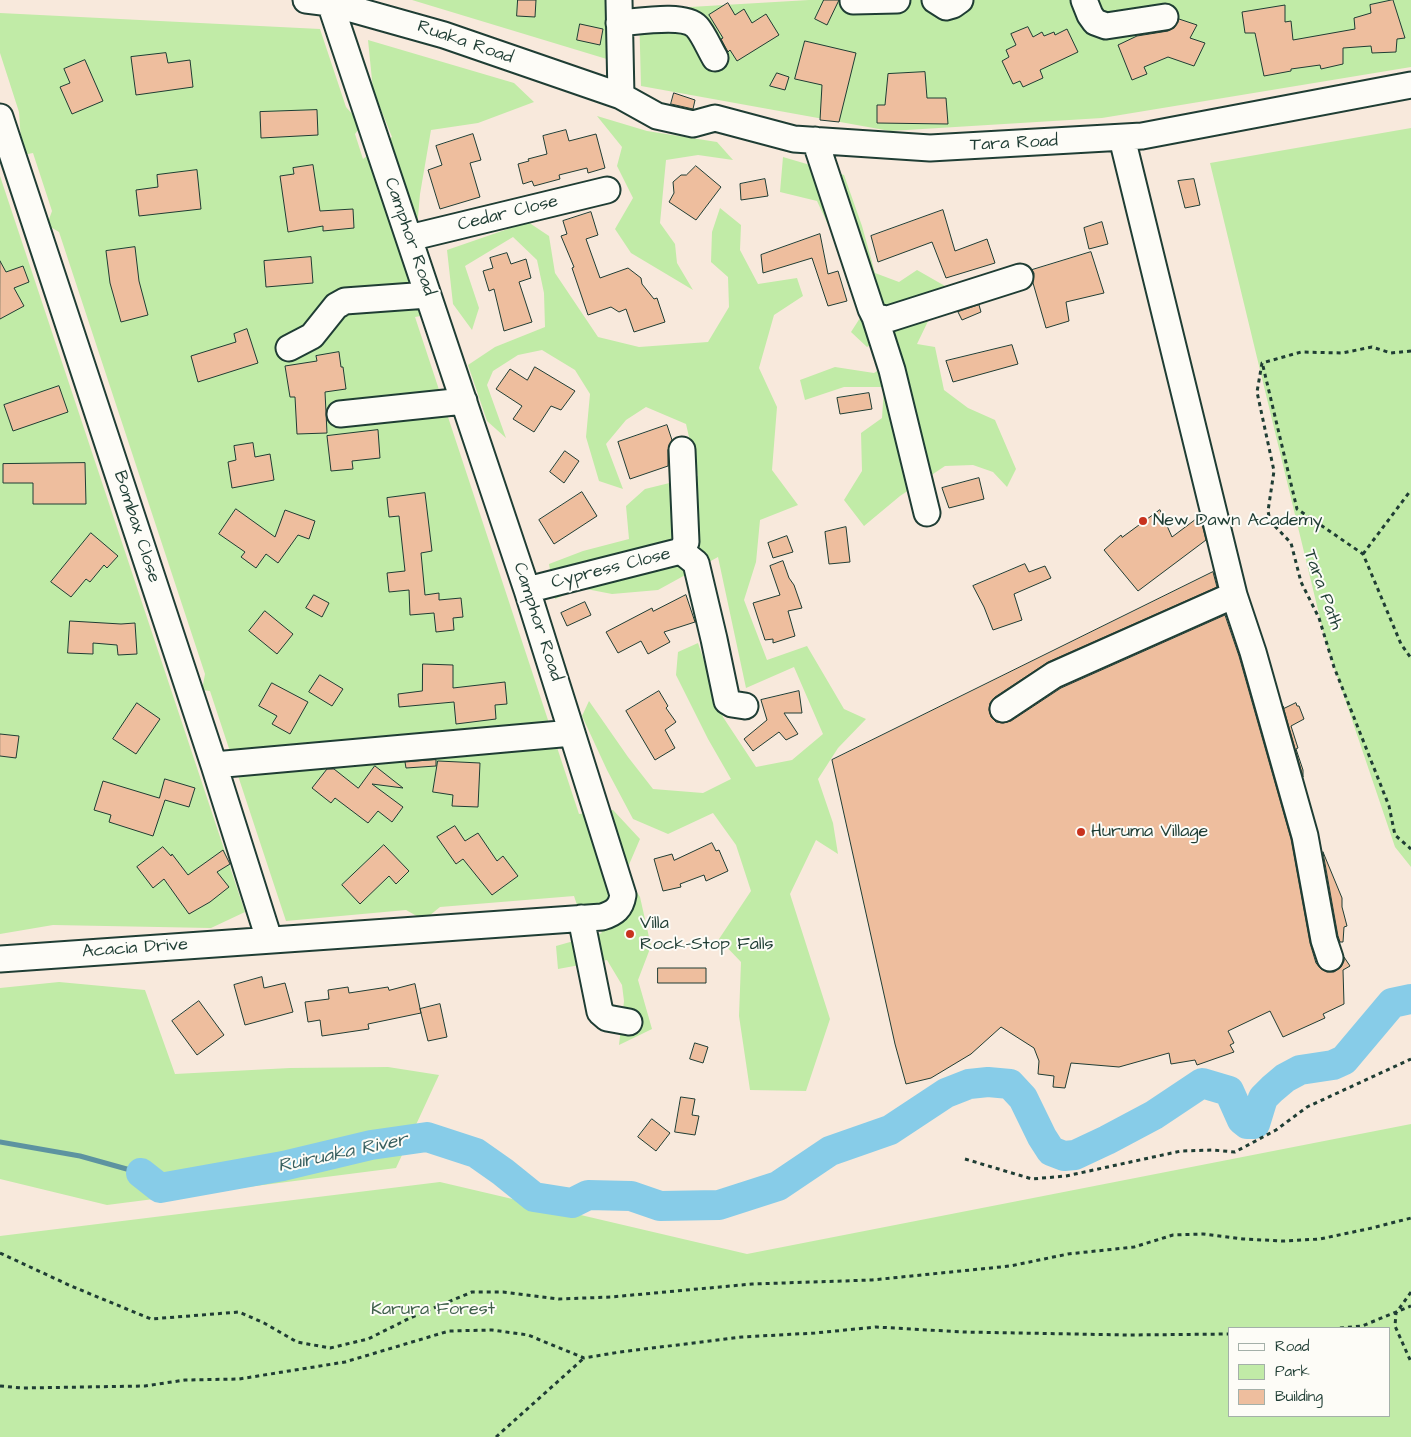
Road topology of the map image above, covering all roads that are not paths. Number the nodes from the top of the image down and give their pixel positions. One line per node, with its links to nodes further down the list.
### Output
1 (897, 0): 4 (street)
2 (1084, 0): 6 (street)
3 (318, 1): 9 (street, Ruaka Road); 14 (street, Camphor Road)
4 (853, 1)
5 (619, 12): 7 (street); 9 (street)
6 (1165, 16)
7 (715, 58)
8 (1411, 85): 11 (street, Tara Road)
9 (621, 96): 12 (street, Tara Road)
10 (0, 117): 29 (street, Bombax Close)
11 (1122, 138): 12 (street, Tara Road); 25 (street)
12 (815, 140): 17 (street)
13 (607, 190): 14 (street, Cedar Close)
14 (409, 238): 16 (street, Camphor Road)
15 (1020, 277): 17 (street)
16 (428, 295): 18 (street); 19 (street, Camphor Road)
17 (875, 316): 22 (street)
18 (289, 348)
19 (464, 401): 20 (street); 24 (street, Camphor Road)
20 (340, 414)
21 (682, 450): 23 (street, Cypress Close)
22 (928, 513)
23 (682, 551): 24 (street, Cypress Close); 26 (street)
24 (527, 590): 28 (street, Camphor Road)
25 (1234, 595): 27 (street); 32 (street)
26 (745, 706)
27 (1003, 709)
28 (572, 733): 29 (street); 30 (street, Camphor Road)
29 (214, 765): 31 (street, Bombax Close)
30 (581, 918): 31 (street, Camphor Road); 34 (street)
31 (270, 939): 33 (street, Acacia Drive)
32 (1330, 958)
33 (0, 959)
34 (629, 1022)

